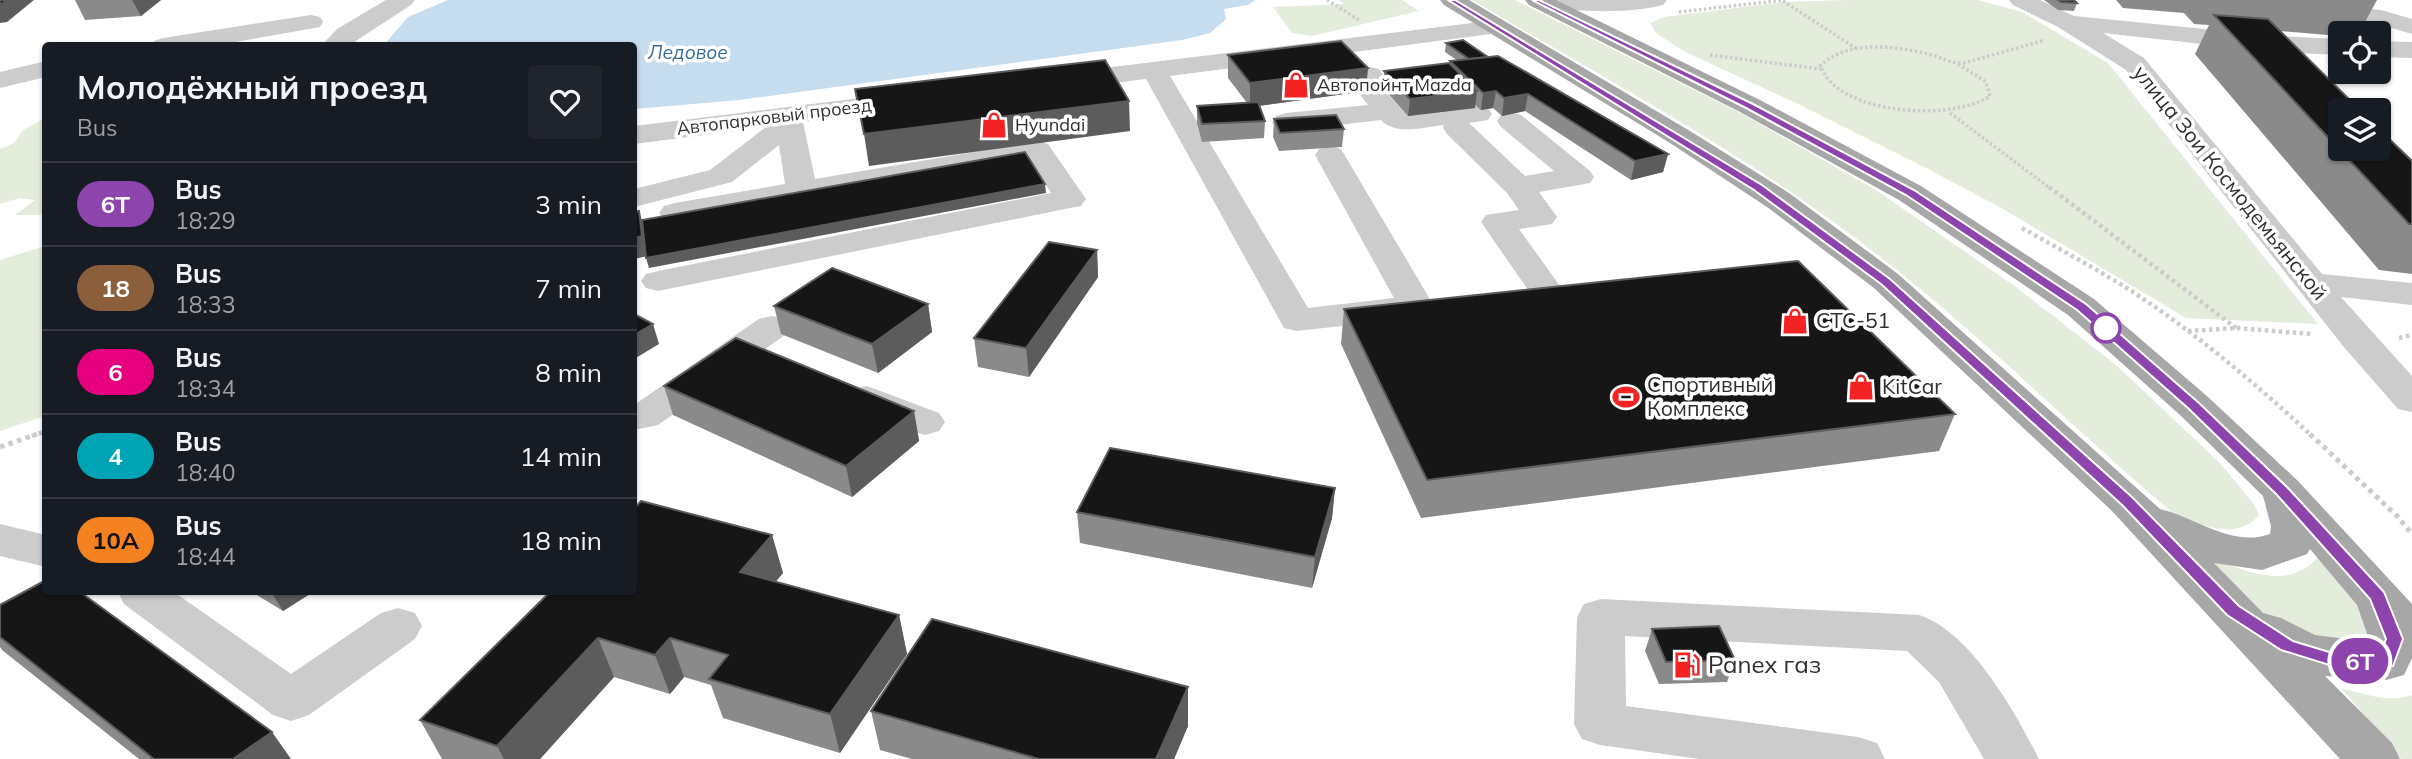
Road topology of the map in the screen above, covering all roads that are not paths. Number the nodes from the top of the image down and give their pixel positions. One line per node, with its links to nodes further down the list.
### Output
1 (326, 0): 11 (street)
2 (403, 0): 17 (street)
3 (1452, 0): 13 (main road)
4 (1655, 0): 9 (street)
5 (2021, 0): 12 (street, улица Зои Космодемьянской)
6 (2360, 0): 10 (street)
7 (1539, 1): 9 (main road)
8 (2298, 9): 10 (street)
9 (1617, 18): 48 (main road)
10 (2381, 18): 14 (street)
11 (311, 22): 15 (street); 16 (street)
12 (2067, 22): 18 (street); 40 (street, улица Зои Космодемьянской)
13 (1497, 27): 20 (street); 49 (main road)
14 (2412, 27)
15 (188, 42)
16 (302, 42)
17 (337, 42)
18 (2275, 44): 19 (street); 25 (street)
19 (2328, 46)
20 (1339, 47): 24 (street); 29 (street)
21 (2391, 49): 22 (street)
22 (2412, 50)
23 (42, 70): 26 (street)
24 (1154, 70): 27 (street); 34 (street)
25 (2303, 73)
26 (0, 80)
27 (1031, 85)
28 (936, 96): 30 (street, Автопарковый проезд)
29 (1388, 111): 32 (street); 35 (street)
30 (788, 119): 33 (street, Автопарковый проезд); 36 (street); 37 (street)
31 (1511, 121): 35 (street)
32 (1276, 123)
33 (637, 135)
34 (1330, 155)
35 (1518, 186): 42 (street)
36 (802, 191): 38 (street); 39 (street)
37 (637, 197)
38 (675, 213)
39 (659, 281)
40 (2312, 283): 41 (street); 45 (street, улица Зои Космодемьянской)
41 (2412, 294)
42 (1508, 297)
43 (764, 345): 46 (street)
44 (840, 387): 47 (street)
45 (2412, 400)
46 (637, 417)
47 (925, 422)
48 (2283, 491): 49 (main road); 53 (main road)
49 (2127, 501): 54 (main road)
50 (0, 540): 51 (street)
51 (42, 550)
52 (145, 595): 55 (street)
53 (2378, 596): 54 (main road); 56 (main road)
54 (2233, 611): 59 (main road)
55 (398, 626)
56 (2412, 635)
57 (1858, 759): 58 (street)
58 (2012, 759)
59 (2373, 759)

